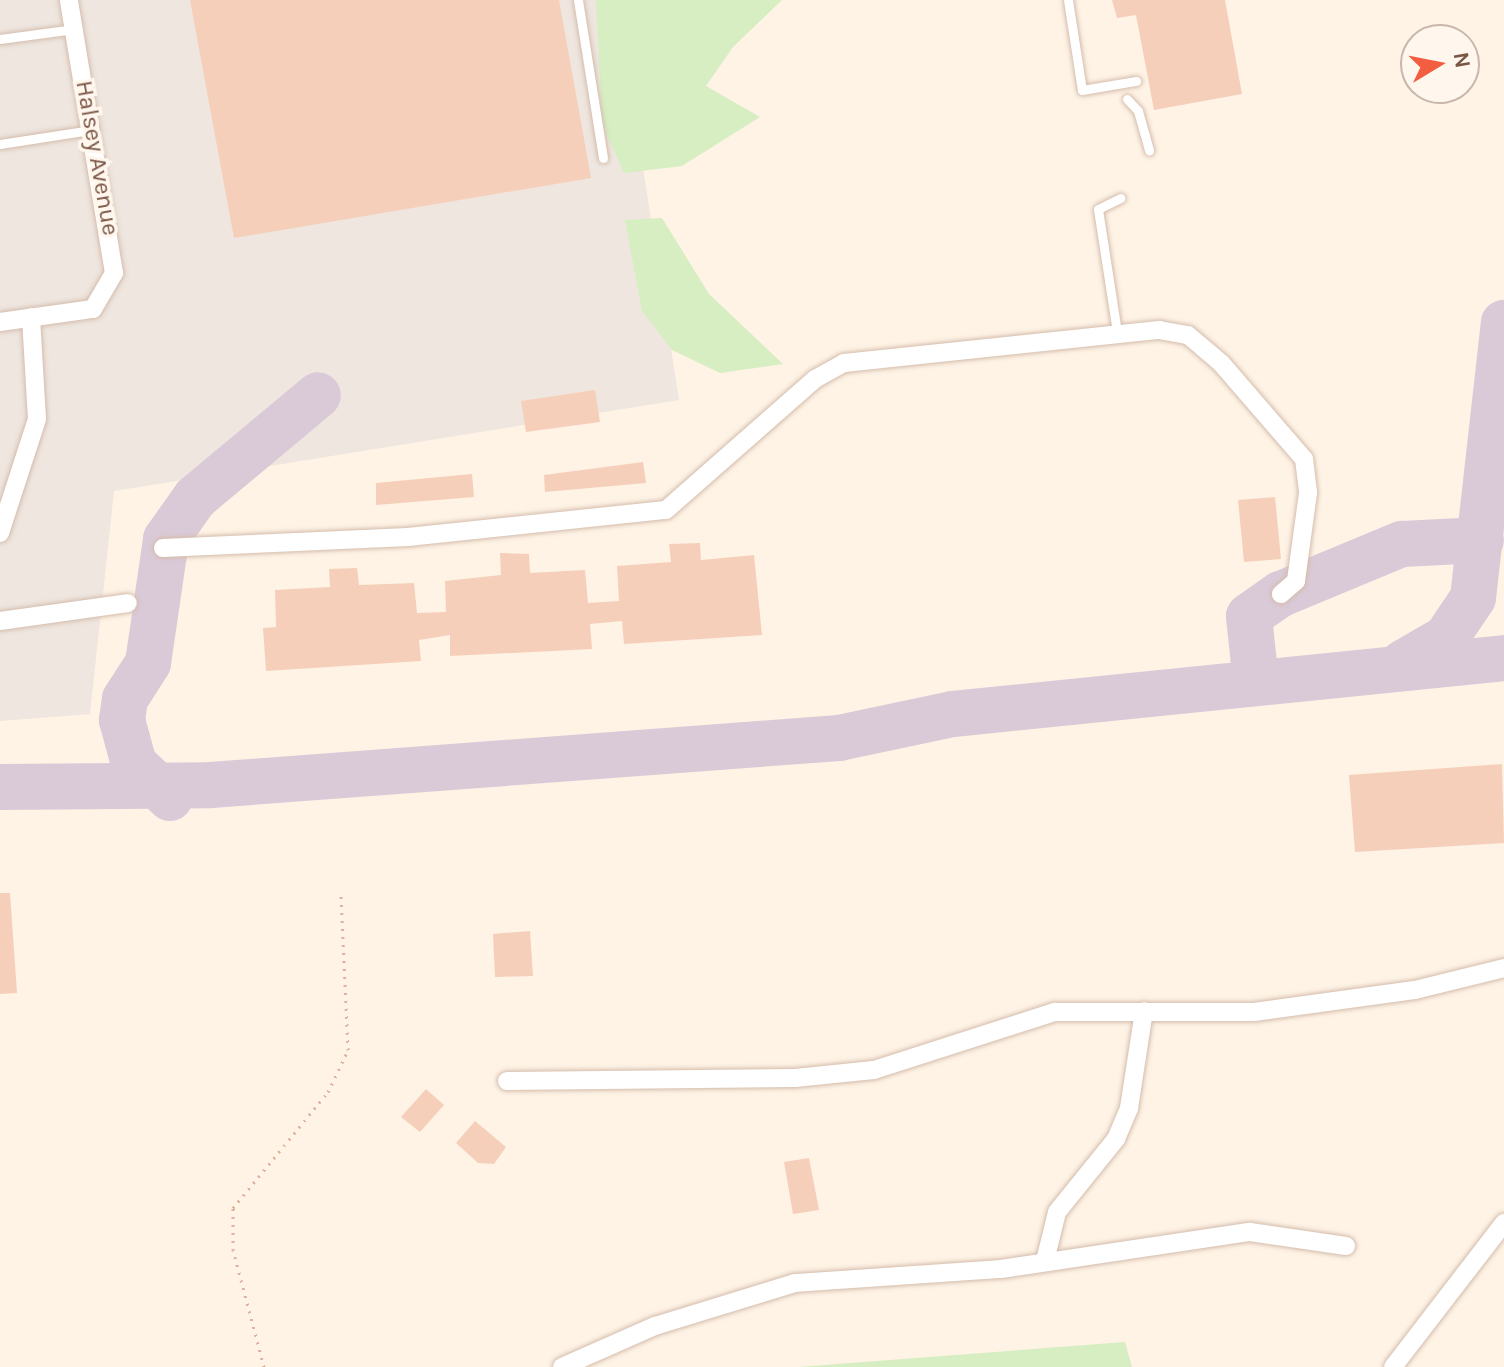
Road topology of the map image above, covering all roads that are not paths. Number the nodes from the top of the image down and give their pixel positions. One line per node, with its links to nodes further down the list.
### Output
1 (69, 0): 4 (street, Halsey Avenue)
2 (578, 0): 11 (lane)
3 (1068, 0): 6 (lane)
4 (74, 29): 5 (lane); 8 (street, Halsey Avenue)
5 (0, 39)
6 (1136, 81)
7 (1127, 99): 10 (lane)
8 (92, 130): 9 (lane); 13 (street, Halsey Avenue)
9 (0, 144)
10 (1149, 150)
11 (603, 158)
12 (1121, 198): 15 (lane)
13 (31, 317): 14 (street); 16 (street)
14 (0, 322)
15 (1117, 332): 17 (street); 18 (street)
16 (0, 533)
17 (163, 548)
18 (1281, 594)
19 (128, 603): 20 (street)
20 (0, 621)
21 (1504, 968): 22 (street)
22 (1144, 1011): 23 (street); 26 (street)
23 (507, 1081)
24 (1504, 1223): 28 (street)
25 (1346, 1246): 26 (street)
26 (1045, 1261): 27 (street)
27 (562, 1367)
28 (1393, 1367)

